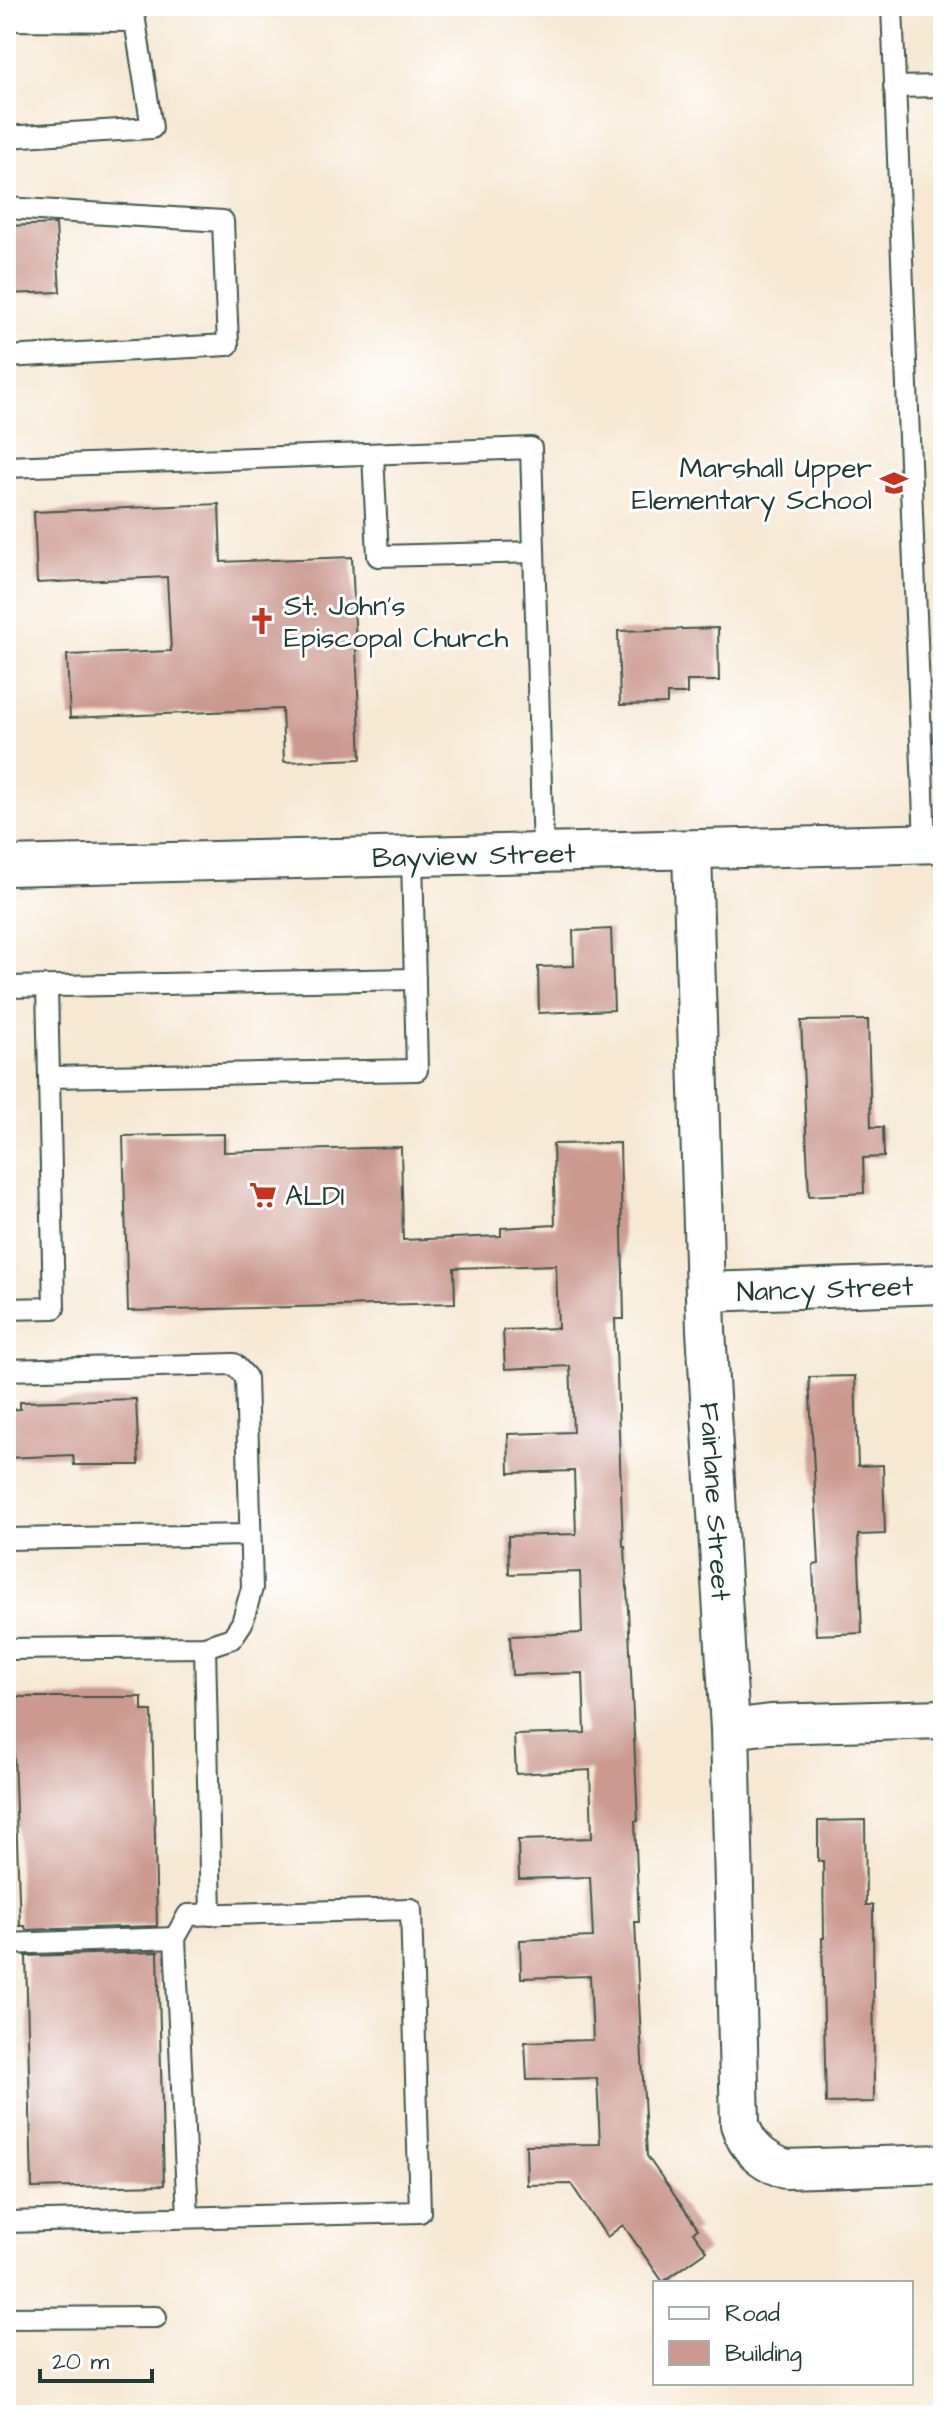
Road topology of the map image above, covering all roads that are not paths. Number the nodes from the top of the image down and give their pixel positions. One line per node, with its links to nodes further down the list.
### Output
1 (892, 6): 4 (lane)
2 (6, 20): 5 (lane)
3 (943, 86): 4 (lane)
4 (894, 87): 11 (lane)
5 (6, 137)
6 (6, 208): 7 (lane)
7 (6, 357)
8 (373, 454): 9 (lane); 10 (lane); 10 (lane)
9 (6, 467)
10 (534, 552): 13 (lane)
11 (934, 843): 12 (street, Bayview Street)
12 (692, 850): 13 (street, Bayview Street); 21 (street, Fairlane Street)
13 (543, 854): 14 (street, Bayview Street)
14 (412, 857): 15 (street, Bayview Street); 16 (lane)
15 (6, 866)
16 (415, 979): 18 (lane); 19 (lane)
17 (6, 987): 18 (lane)
18 (47, 987): 19 (lane)
19 (49, 1077): 22 (lane)
20 (943, 1284): 21 (street, Nancy Street)
21 (705, 1292): 29 (street, Fairlane Street)
22 (6, 1309)
23 (6, 1370): 24 (lane)
24 (250, 1535): 25 (lane); 26 (lane)
25 (6, 1539)
26 (205, 1647): 27 (lane); 30 (lane)
27 (6, 1649)
28 (943, 1719): 29 (street)
29 (730, 1729): 33 (street, Fairlane Street)
30 (211, 1915): 31 (lane); 34 (lane)
31 (175, 1938): 32 (lane); 34 (lane)
32 (6, 1944)
33 (943, 2164)
34 (188, 2217): 35 (lane)
35 (6, 2222)
36 (156, 2317): 37 (lane)
37 (6, 2318)

